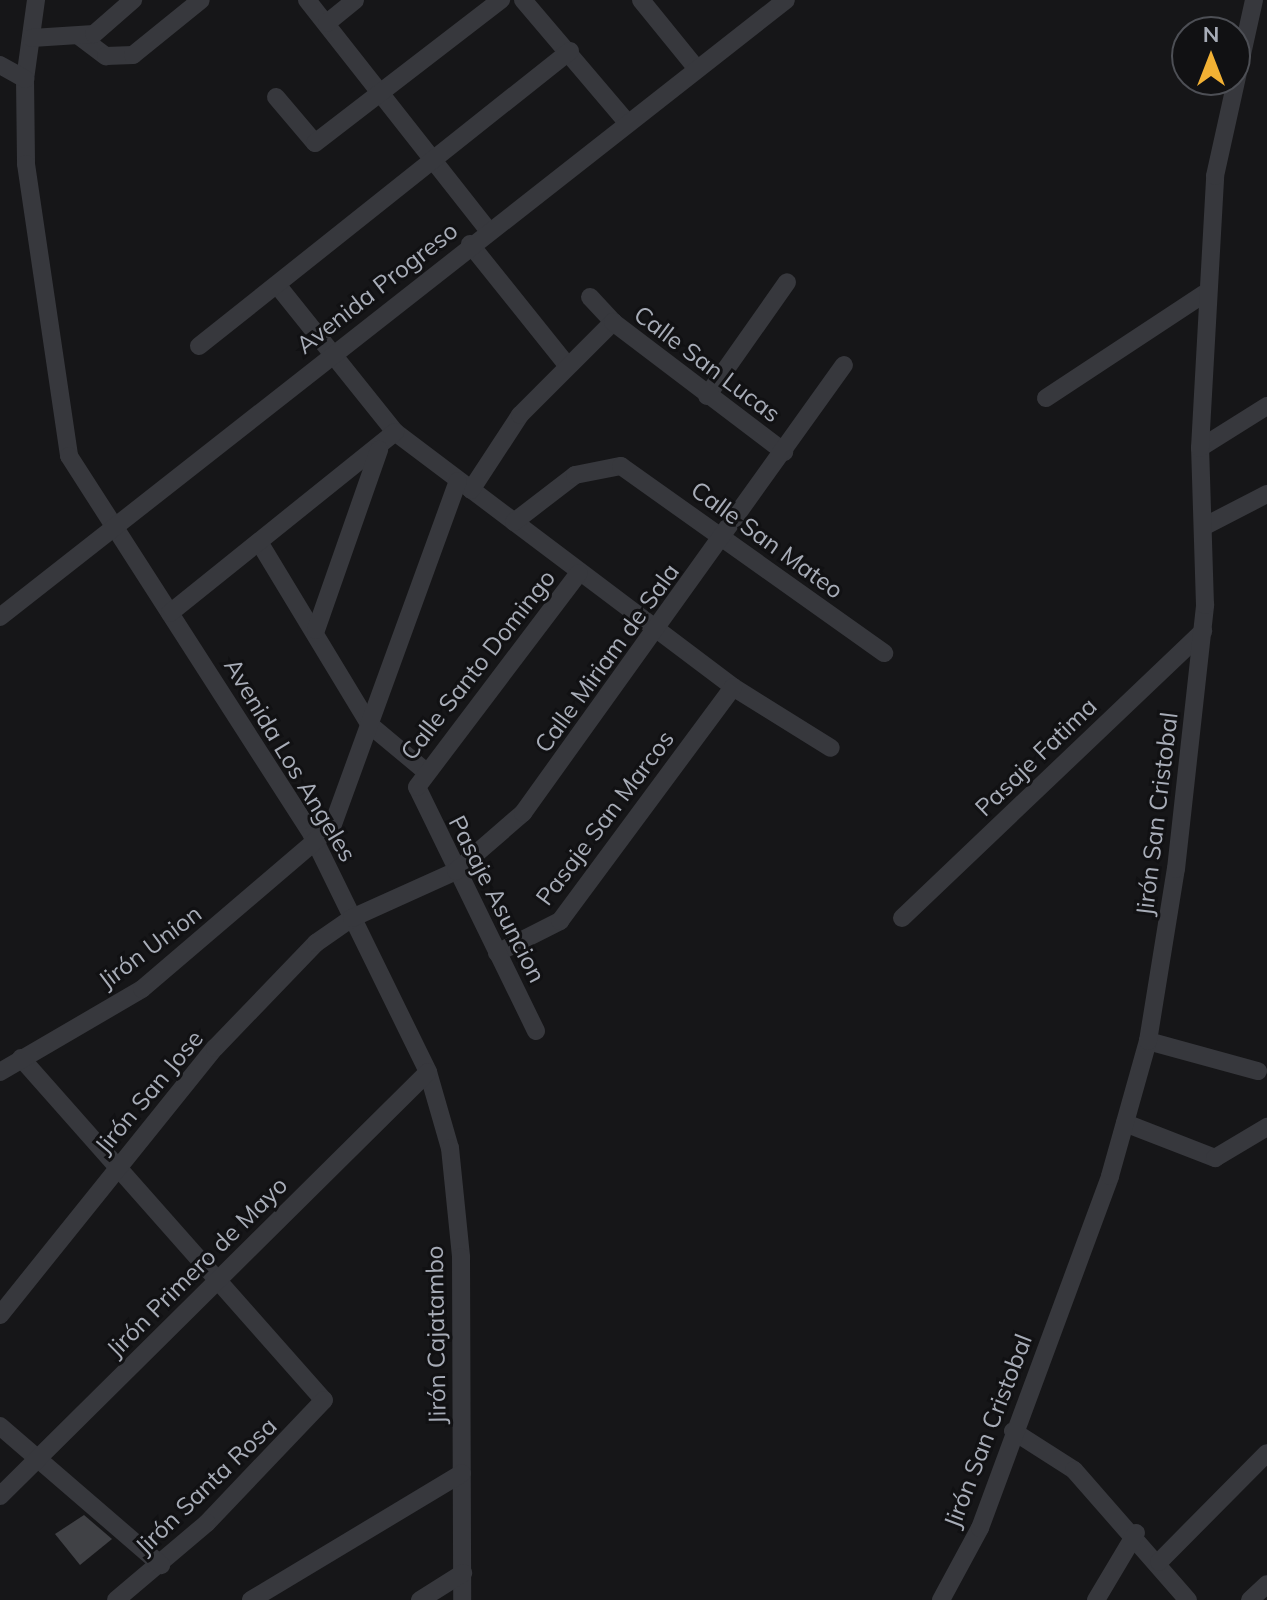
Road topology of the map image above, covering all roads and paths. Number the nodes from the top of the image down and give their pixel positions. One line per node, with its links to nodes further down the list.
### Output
1 (36, 0): 13 (street, Avenida Los Angeles)
2 (133, 0): 12 (street)
3 (201, 0): 12 (street)
4 (307, 0): 11 (street)
5 (355, 0): 11 (street)
6 (501, 0): 18 (street)
7 (523, 0): 14 (street)
8 (641, 0): 16 (street)
9 (786, 0): 16 (street, Avenida Progreso)
10 (1254, 0): 26 (street, Jirón San Cristobal)
11 (327, 23): 18 (street)
12 (79, 36): 13 (street)
13 (32, 38): 17 (street, Avenida Los Angeles)
14 (570, 51): 20 (street); 21 (street)
15 (0, 65): 17 (street)
16 (697, 69): 20 (street, Avenida Progreso)
17 (25, 79): 44 (street, Avenida Los Angeles)
18 (381, 90): 19 (street); 21 (street)
19 (276, 97)
20 (625, 120): 22 (street, Avenida Progreso)
21 (435, 160): 22 (street); 25 (street)
22 (489, 231): 23 (street, Avenida Progreso)
23 (470, 244): 30 (street, Avenida Progreso); 31 (street)
24 (787, 282): 33 (street)
25 (278, 286): 29 (street); 30 (street)
26 (1204, 294): 34 (street); 37 (street, Jirón San Cristobal)
27 (590, 297): 28 (street)
28 (613, 322): 31 (street, Calle San Lucas); 33 (street, Calle San Lucas)
29 (199, 346)
30 (332, 354): 36 (street); 44 (street, Avenida Progreso)
31 (566, 364): 40 (street, Calle San Lucas)
32 (844, 365): 39 (street, Calle Miriam de Sala)
33 (707, 396): 39 (street, Calle San Lucas)
34 (1046, 398)
35 (1267, 406): 37 (street)
36 (395, 432): 38 (street); 40 (street)
37 (1200, 448): 43 (street, Jirón San Cristobal)
38 (379, 450): 46 (street); 51 (street)
39 (784, 452): 45 (street, Calle Miriam de Sala)
40 (464, 485): 42 (street); 55 (street, Jirón Union)
41 (1267, 494): 43 (street)
42 (514, 522): 45 (street, Calle San Mateo); 47 (street)
43 (1203, 527): 52 (street, Jirón San Cristobal)
44 (111, 528): 48 (street, Avenida Los Angeles); 49 (street, Avenida Progreso)
45 (724, 537): 50 (street, Calle Miriam de Sala); 53 (street, Calle San Mateo)
46 (259, 542): 48 (street); 51 (street)
47 (579, 573): 50 (street); 57 (street, Calle Santo Domingo)
48 (170, 613): 58 (street, Avenida Los Angeles)
49 (0, 617)
50 (660, 629): 54 (street); 59 (street, Calle Miriam de Sala)
51 (316, 630): 55 (street)
52 (1203, 631): 61 (street, Pasaje Fatima); 64 (street, Jirón San Cristobal)
53 (884, 653)
54 (733, 687): 56 (street); 62 (street, Pasaje San Marcos)
55 (370, 725): 57 (street); 58 (street, Jirón Union)
56 (831, 748)
57 (421, 778): 59 (street, Pasaje Asuncion)
58 (317, 845): 60 (street, Avenida Los Angeles); 65 (street, Jirón Union)
59 (456, 871): 60 (street, Calle Miriam de Sala); 62 (street, Pasaje Asuncion)
60 (352, 918): 68 (street, Avenida Los Angeles); 71 (street, Jirón San Jose)
61 (902, 918)
62 (497, 953): 63 (street, Pasaje Asuncion)
63 (536, 1031)
64 (1148, 1041): 66 (street); 69 (street, Jirón San Cristobal)
65 (21, 1058): 67 (street, Jirón Union); 71 (street)
66 (1258, 1071)
67 (0, 1072)
68 (428, 1072): 72 (street, Jirón Primero de Mayo); 78 (street, Jirón Cajatambo)
69 (1125, 1123): 70 (street); 75 (street, Jirón San Cristobal)
70 (1267, 1127)
71 (119, 1166): 72 (street); 73 (street, Jirón San Jose)
72 (219, 1279): 77 (street, Jirón Primero de Mayo); 82 (street, Jirón Santa Rosa)
73 (0, 1315)
74 (0, 1426): 77 (street)
75 (1013, 1431): 80 (street); 85 (street, Jirón San Cristobal)
76 (1267, 1453): 81 (street)
77 (39, 1460): 79 (street, Jirón Primero de Mayo); 82 (street)
78 (462, 1473): 83 (street, Jirón Cajatambo); 87 (street)
79 (0, 1496)
80 (1136, 1533): 81 (street); 90 (street)
81 (1159, 1562): 91 (street)
82 (161, 1565): 86 (street, Jirón Santa Rosa)
83 (463, 1573): 88 (street); 89 (street, Jirón Cajatambo)
84 (1267, 1584): 92 (street)
85 (944, 1599)
86 (116, 1600)
87 (251, 1600)
88 (420, 1600)
89 (462, 1600)
90 (1096, 1600)
91 (1188, 1600)
92 (1250, 1600)

